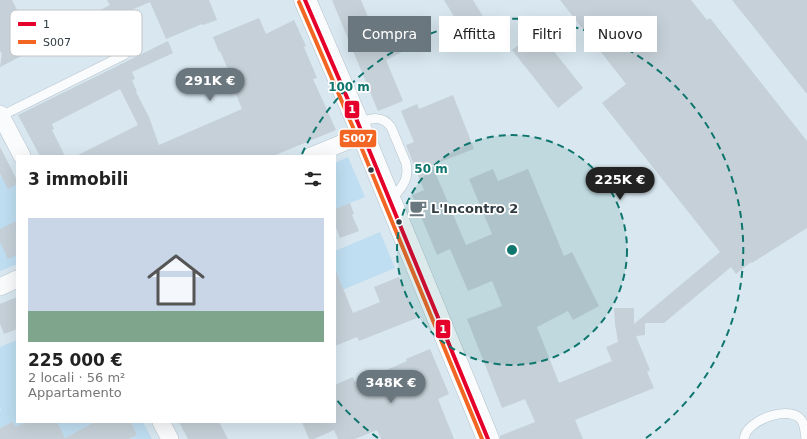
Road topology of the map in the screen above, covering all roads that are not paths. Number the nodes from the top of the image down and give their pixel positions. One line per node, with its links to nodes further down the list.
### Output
1 (305, 0): 4 (street)
2 (122, 56): 3 (lane)
3 (1, 115): 5 (street)
4 (360, 129): 6 (street); 7 (street); 7 (lane)
5 (21, 155)
6 (313, 155)
7 (390, 201): 12 (street)
8 (16, 279): 9 (street)
9 (0, 286)
10 (162, 423): 11 (street)
11 (170, 439)
12 (488, 439)
13 (744, 439): 14 (lane)
14 (806, 439)

